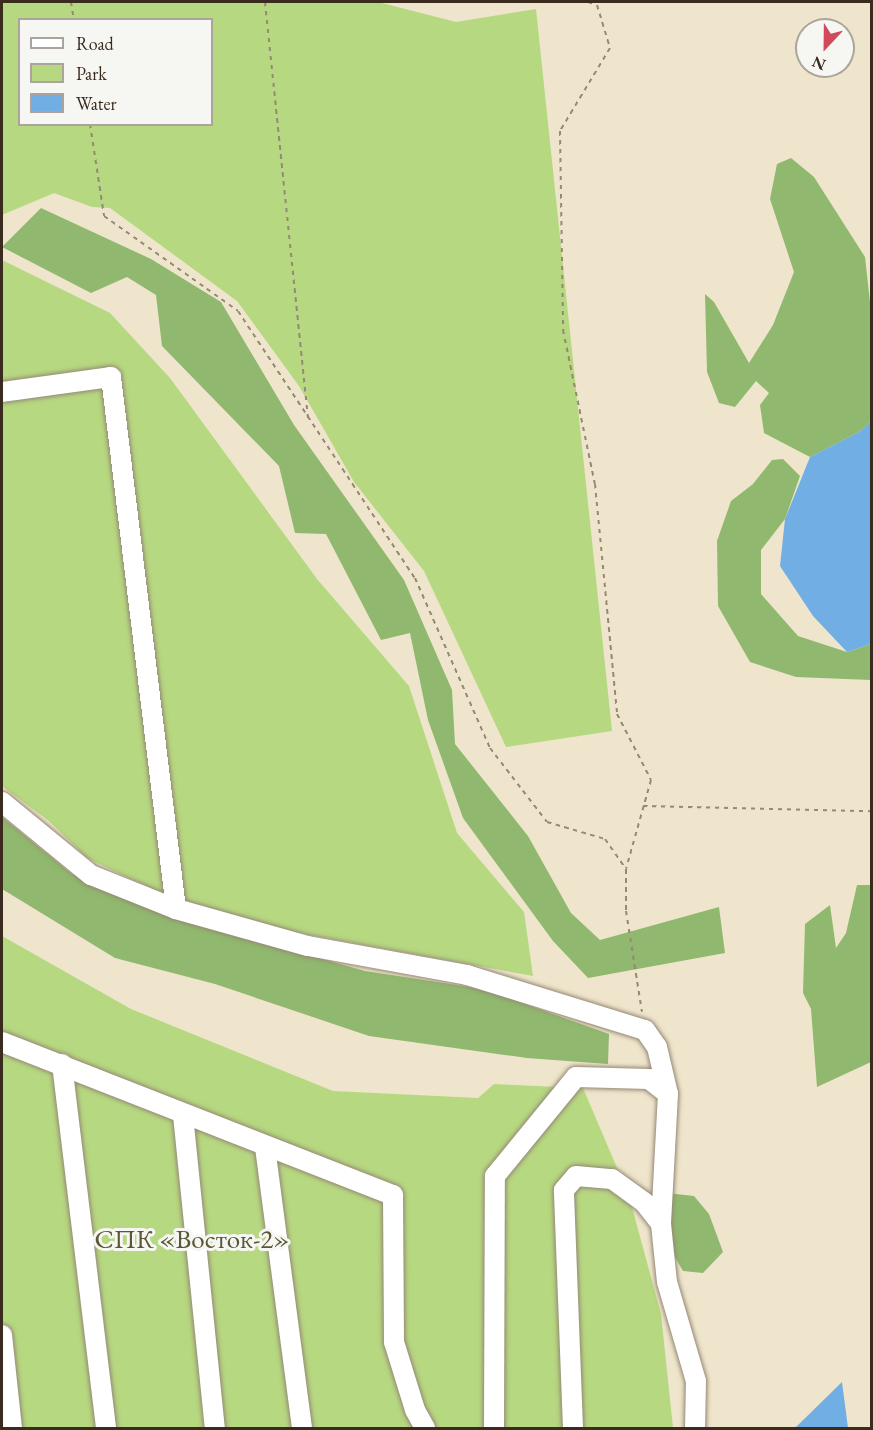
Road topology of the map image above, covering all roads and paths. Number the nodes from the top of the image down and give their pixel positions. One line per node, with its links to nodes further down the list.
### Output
1 (71, 2): 4 (path)
2 (265, 2): 7 (path)
3 (588, 2): 9 (path)
4 (74, 18)
5 (90, 126): 7 (path)
6 (2, 392): 12 (street)
7 (308, 422): 11 (path)
8 (2, 802): 12 (street)
9 (643, 806): 10 (path); 11 (path)
10 (872, 811)
11 (626, 869): 13 (path)
12 (176, 909): 13 (street)
13 (645, 1030): 16 (street)
14 (2, 1042): 15 (street)
15 (62, 1064): 17 (street); 22 (street)
16 (668, 1094): 19 (street); 26 (street)
17 (183, 1115): 18 (street); 23 (street)
18 (266, 1147): 24 (street); 25 (street)
19 (661, 1224): 27 (street); 28 (street)
20 (2, 1335): 21 (street)
21 (12, 1428)
22 (106, 1428)
23 (215, 1428)
24 (302, 1428)
25 (425, 1428)
26 (494, 1428)
27 (573, 1428)
28 (695, 1428)

